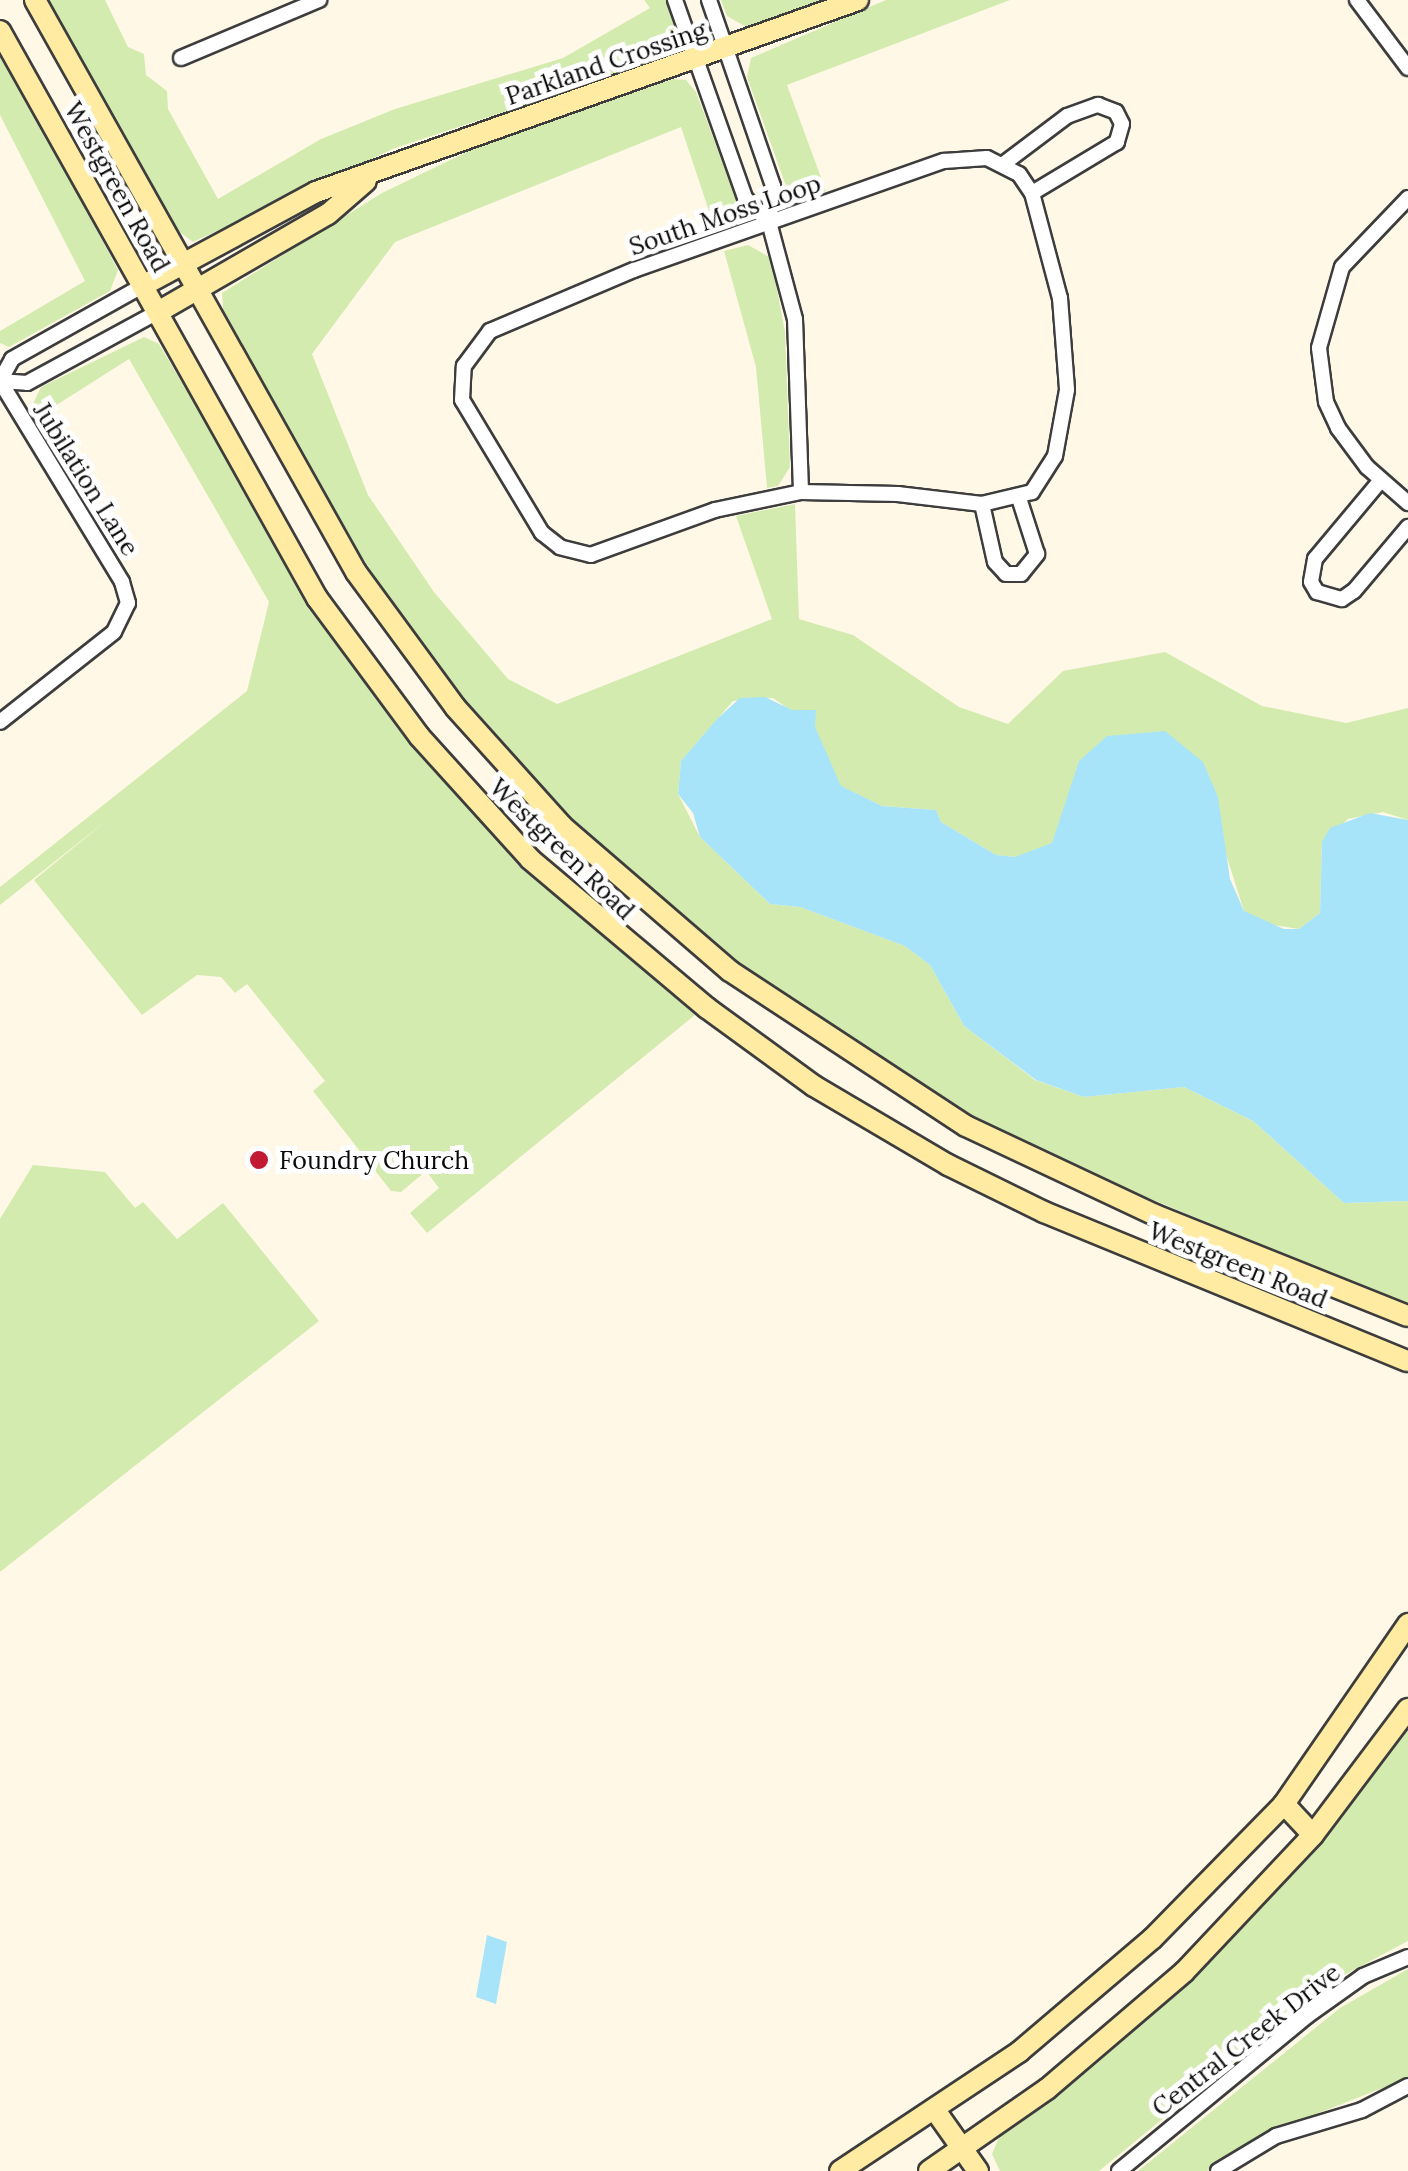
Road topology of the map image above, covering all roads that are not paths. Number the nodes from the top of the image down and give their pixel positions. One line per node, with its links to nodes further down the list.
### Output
1 (35, 0): 17 (street, Westgreen Road)
2 (319, 0): 9 (street)
3 (675, 0): 10 (street)
4 (708, 0): 8 (street)
5 (858, 0): 8 (street, Parkland Crossing)
6 (1356, 0): 11 (street)
7 (0, 31): 18 (street, Westgreen Road)
8 (728, 48): 10 (street, Parkland Crossing); 16 (street)
9 (181, 58)
10 (693, 59): 13 (street, Parkland Crossing); 16 (street)
11 (1408, 68)
12 (1002, 164): 14 (street, South Moss Loop); 14 (street); 16 (street, South Moss Loop)
13 (371, 177): 17 (street, Parkland Crossing); 19 (street, Parkland Crossing)
14 (1032, 192): 24 (street)
15 (1408, 198): 22 (street)
16 (769, 222): 23 (street); 23 (street, South Moss Loop)
17 (179, 265): 18 (street, Parkland Crossing); 19 (street, Westgreen Road)
18 (144, 285): 20 (street, Westgreen Road); 21 (street, Parkland Crossing)
19 (196, 292): 20 (street, Parkland Crossing); 29 (street, Westgreen Road)
20 (158, 312): 21 (street, Parkland Crossing); 30 (street, Westgreen Road)
21 (0, 381): 28 (street, Jubilation Lane)
22 (1381, 480): 25 (street); 27 (street)
23 (801, 492): 26 (street)
24 (1019, 498): 26 (street); 26 (street)
25 (1408, 503)
26 (982, 504)
27 (1408, 527)
28 (0, 722)
29 (1408, 1316)
30 (1408, 1361)
31 (1408, 1624): 33 (street)
32 (1408, 1708): 34 (street)
33 (1284, 1804): 34 (street); 37 (street)
34 (1313, 1836): 38 (street)
35 (1408, 1957): 42 (street, Central Creek Drive)
36 (1408, 2086): 43 (street)
37 (937, 2112): 38 (street); 39 (street)
38 (963, 2150): 40 (street); 41 (street)
39 (840, 2171)
40 (929, 2171)
41 (978, 2171)
42 (1119, 2171)
43 (1218, 2171)

